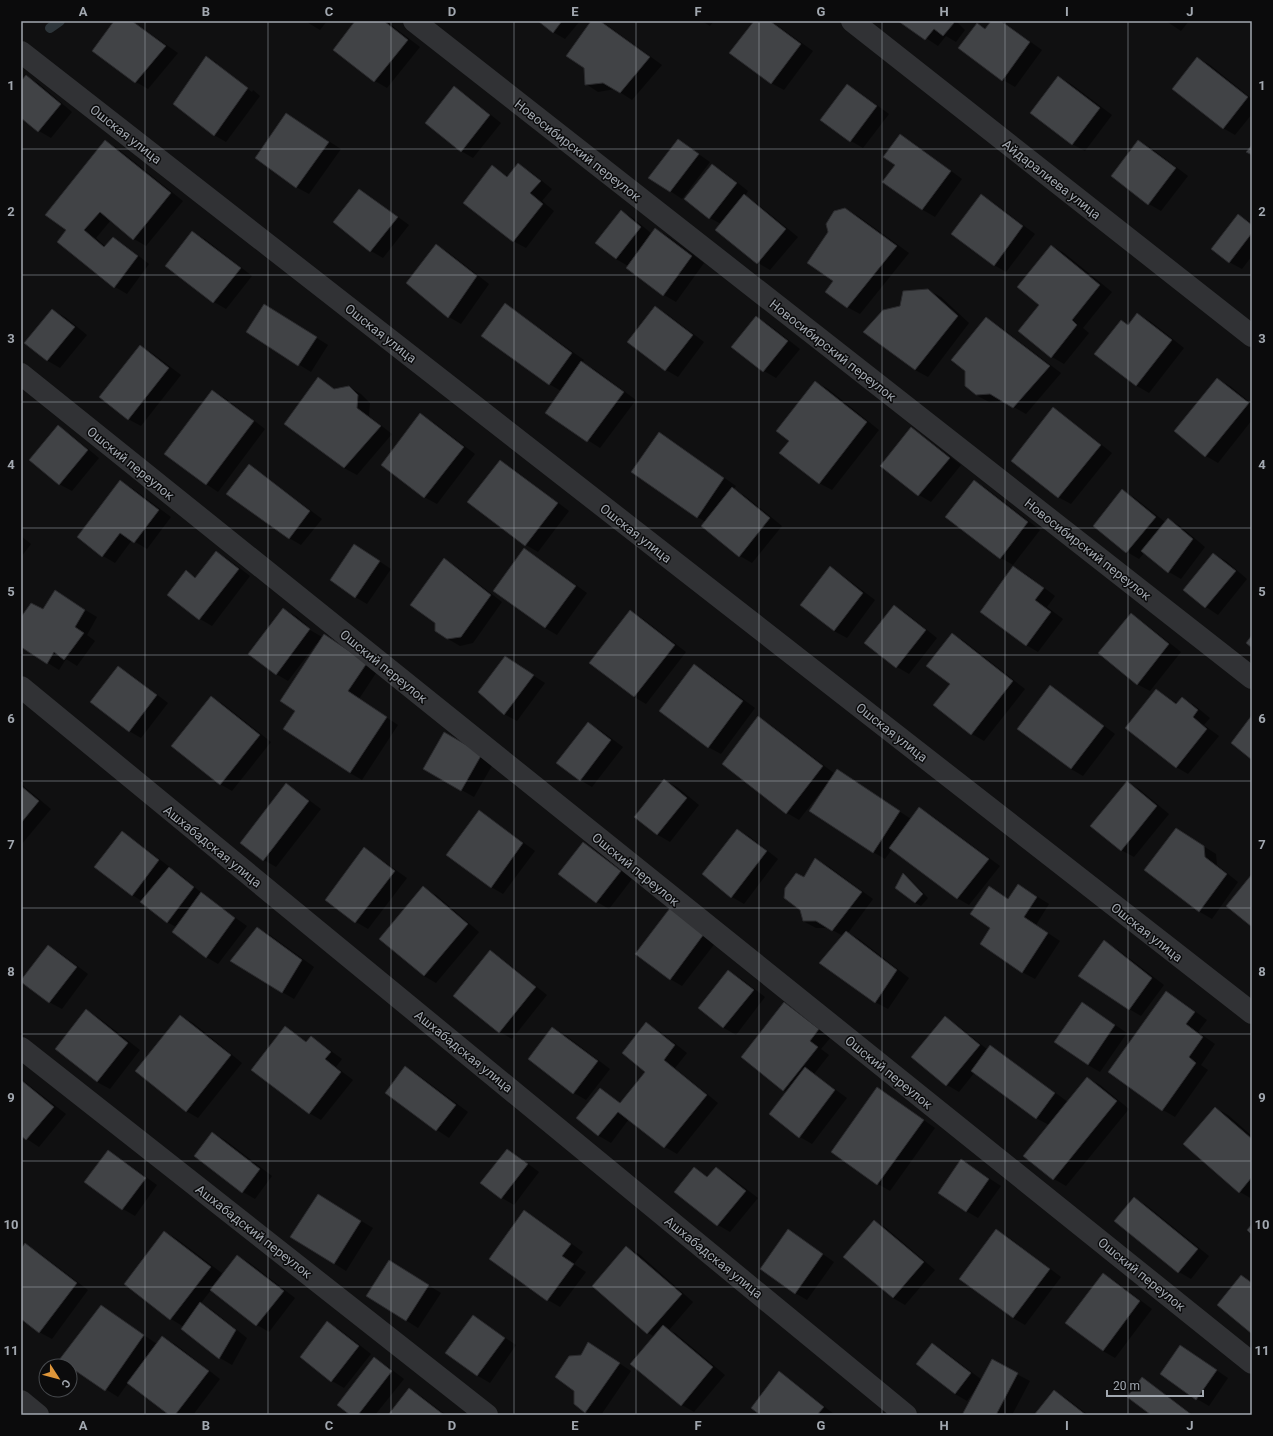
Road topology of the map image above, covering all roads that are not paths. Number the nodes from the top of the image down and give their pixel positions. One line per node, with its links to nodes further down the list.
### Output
1 (414, 21): 6 (street, Новосибирский переулок)
2 (852, 21): 4 (street, Айдаралиева улица)
3 (21, 52): 8 (street, Ошская улица)
4 (1252, 336)
5 (21, 374): 10 (street, Ошский переулок)
6 (1252, 678)
7 (21, 687): 14 (street, Ашхабадская улица)
8 (1252, 1014)
9 (21, 1048): 13 (street, Ашхабадский переулок)
10 (1252, 1363)
11 (21, 1402): 12 (street)
12 (38, 1415)
13 (487, 1415)
14 (906, 1415)

